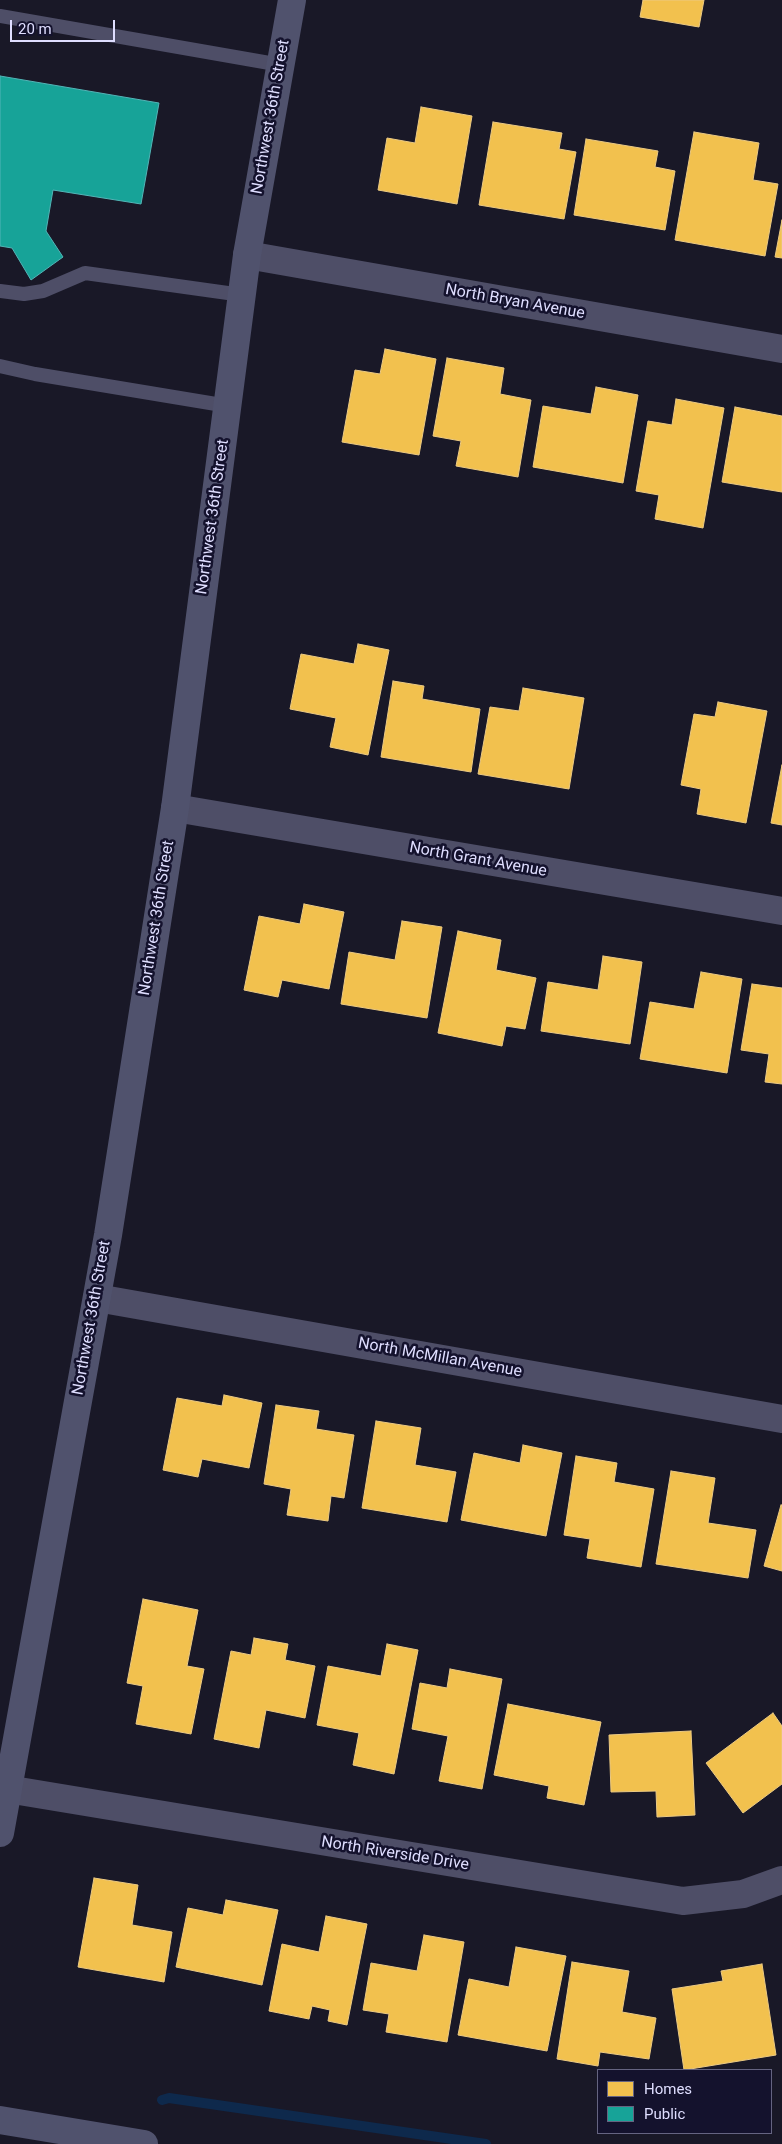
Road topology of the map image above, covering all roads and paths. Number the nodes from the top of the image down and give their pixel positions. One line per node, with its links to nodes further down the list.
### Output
1 (292, 0): 3 (street, Northwest 36th Street)
2 (0, 16): 3 (lane)
3 (281, 65): 4 (street, Northwest 36th Street)
4 (247, 255): 6 (street, Northwest 36th Street); 7 (street, North Bryan Avenue)
5 (0, 290): 6 (lane)
6 (242, 295): 9 (street, Northwest 36th Street)
7 (782, 349)
8 (0, 366): 9 (lane)
9 (228, 406): 10 (street, Northwest 36th Street)
10 (174, 808): 11 (street, North Grant Avenue); 12 (street, Northwest 36th Street)
11 (782, 911)
12 (97, 1298): 13 (street, North McMillan Avenue); 14 (street, Northwest 36th Street)
13 (782, 1419)
14 (4, 1789): 15 (street, Northwest 36th Street); 16 (street, North Riverside Drive)
15 (0, 1834)
16 (782, 1880)
17 (0, 2120): 18 (street)
18 (144, 2144)

